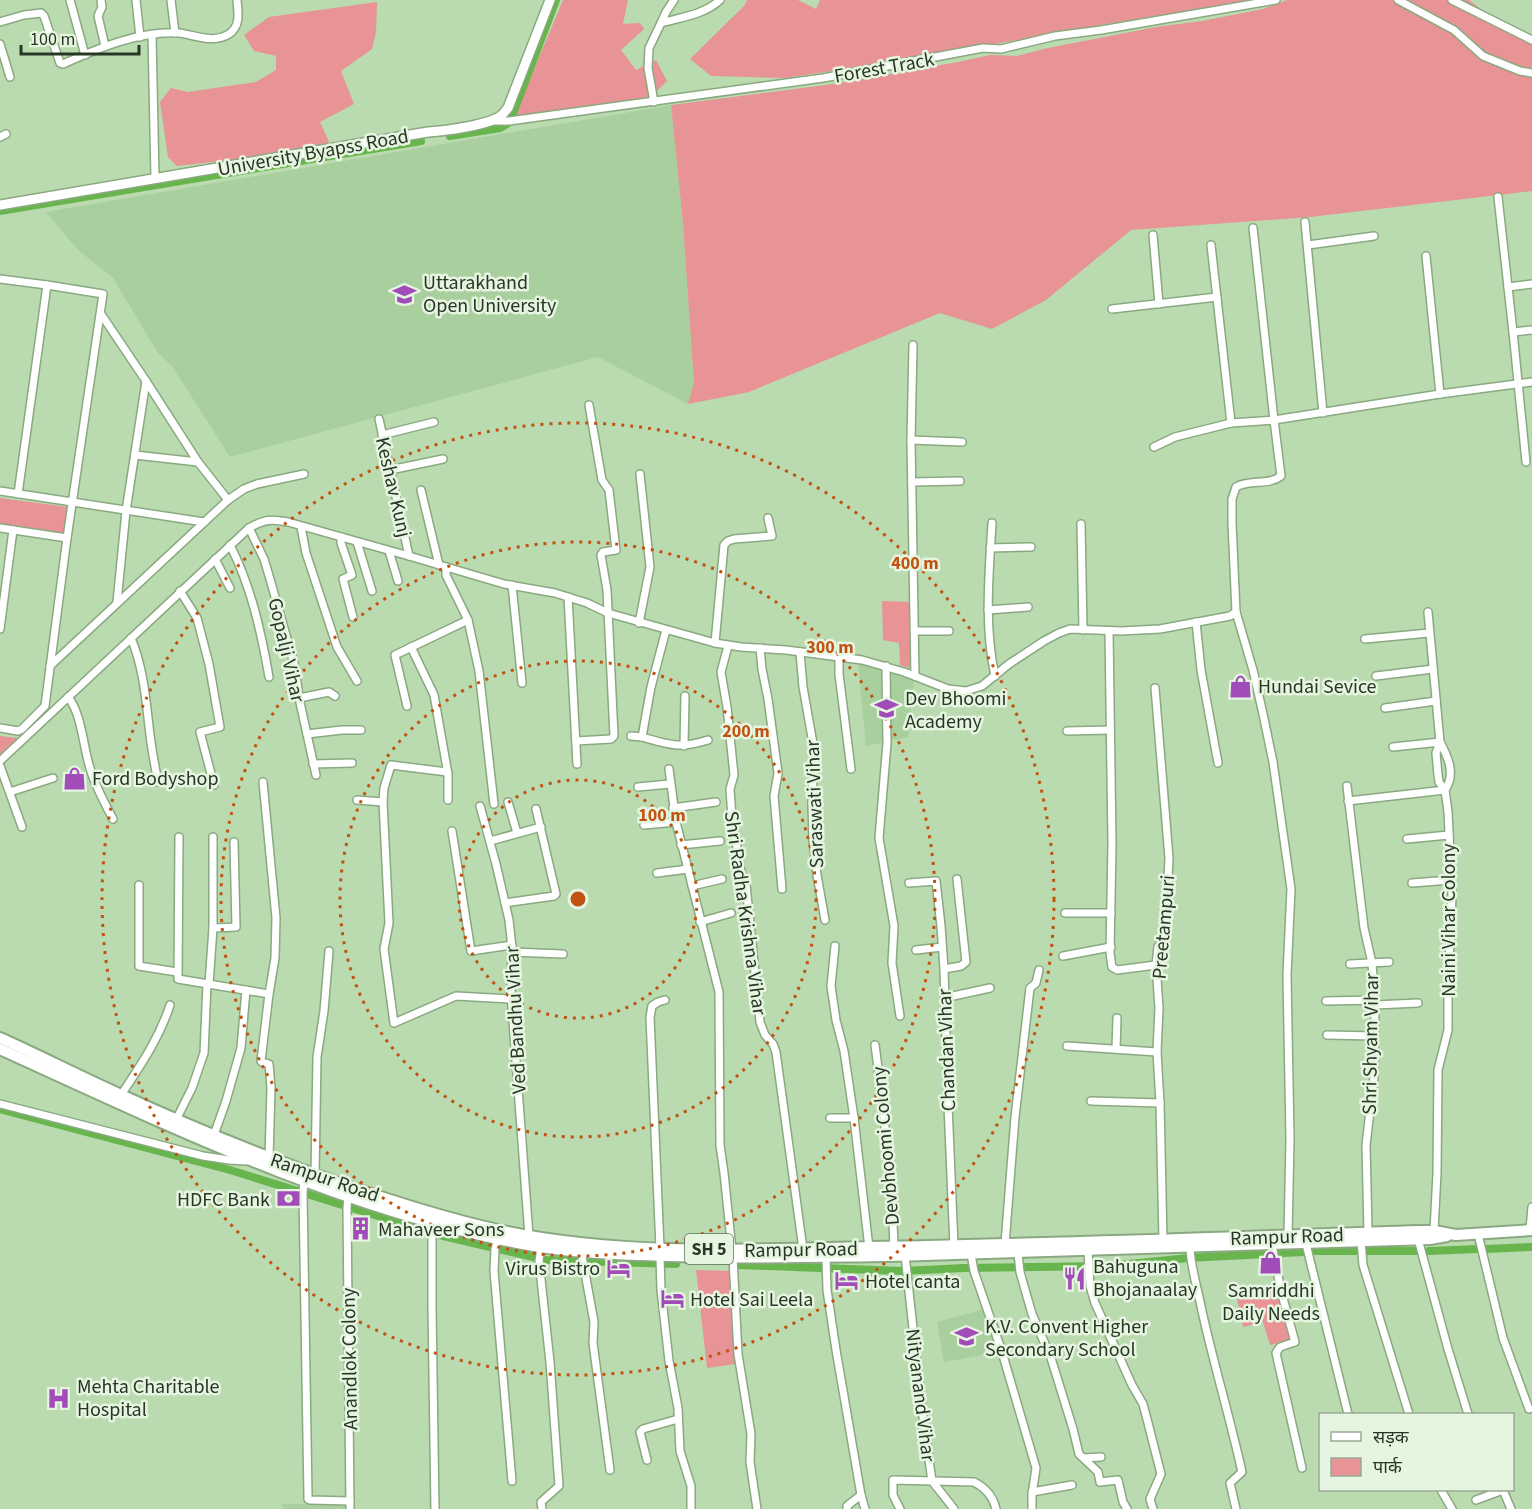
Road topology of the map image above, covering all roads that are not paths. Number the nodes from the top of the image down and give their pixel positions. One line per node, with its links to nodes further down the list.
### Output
1 (70, 0): 22 (street)
2 (101, 0): 21 (street)
3 (136, 0): 18 (street)
4 (171, 0): 16 (street)
5 (237, 0): 16 (street)
6 (550, 0): 26 (main road)
7 (664, 0): 13 (street)
8 (674, 0): 13 (street)
9 (720, 0): 15 (street)
10 (1276, 0): 25 (street, Forest Track)
11 (1398, 0): 23 (street)
12 (1452, 0): 19 (street)
13 (666, 12): 15 (street)
14 (0, 22): 22 (street)
15 (661, 23): 25 (street)
16 (175, 33): 17 (street)
17 (152, 34): 18 (street); 27 (street)
18 (140, 37): 21 (street)
19 (1532, 40)
20 (0, 44): 24 (street)
21 (105, 46): 22 (street)
22 (85, 55)
23 (1532, 73)
24 (10, 77)
25 (654, 102): 26 (street, Forest Track)
26 (490, 122): 27 (main road, University Byapss Road)
27 (155, 178): 29 (main road, University Byapss Road)
28 (1498, 197): 40 (street)
29 (0, 205)
30 (1305, 222): 35 (street)
31 (1253, 228): 55 (street)
32 (1153, 235): 42 (street)
33 (1374, 236): 35 (street)
34 (1211, 245): 41 (street)
35 (1308, 245): 53 (street)
36 (1426, 256): 51 (street)
37 (0, 279): 39 (street)
38 (1532, 284): 40 (street)
39 (46, 285): 44 (street); 74 (street)
40 (1508, 287): 46 (street)
41 (1217, 297): 42 (street); 57 (street)
42 (1159, 304): 43 (street)
43 (1112, 309)
44 (101, 314): 48 (street); 76 (street)
45 (1532, 330): 46 (street)
46 (1513, 332): 50 (street)
47 (913, 345): 60 (street)
48 (146, 381): 63 (street); 65 (street)
49 (1532, 382): 50 (street)
50 (1519, 383): 51 (street); 59 (street)
51 (1440, 394): 53 (street)
52 (589, 405): 107 (street)
53 (1323, 412): 55 (street)
54 (379, 419): 58 (street, Keshav Kunj)
55 (1274, 420): 57 (street); 105 (street)
56 (434, 422): 58 (street)
57 (1231, 423): 62 (street)
58 (382, 435): 67 (street, Keshav Kunj)
59 (1528, 436): 66 (street)
60 (911, 440): 61 (street); 71 (street)
61 (962, 442)
62 (1154, 447)
63 (135, 455): 65 (street); 77 (street)
64 (443, 459): 67 (street)
65 (198, 462): 75 (street)
66 (1526, 462)
67 (390, 470): 93 (street, Keshav Kunj)
68 (304, 474): 75 (street)
69 (640, 474): 111 (street)
70 (960, 481): 71 (street)
71 (912, 482): 115 (street)
72 (421, 490): 95 (street)
73 (0, 491): 74 (street)
74 (18, 494): 76 (street)
75 (228, 500): 79 (street)
76 (72, 503): 77 (street); 87 (street)
77 (126, 511): 79 (street); 102 (street)
78 (768, 518): 121 (street)
79 (204, 522): 102 (street)
80 (992, 523): 91 (street)
81 (1081, 524): 114 (street)
82 (301, 527): 84 (street); 86 (street); 134 (street)
83 (0, 528): 85 (street)
84 (249, 528): 89 (street); 140 (street, Gopalji Vihar)
85 (14, 530): 87 (street); 112 (street)
86 (341, 537): 88 (street); 108 (street)
87 (67, 538): 127 (street)
88 (357, 542): 92 (street); 100 (street)
89 (230, 545): 94 (street); 133 (street)
90 (1031, 547): 91 (street)
91 (990, 548): 104 (street)
92 (389, 551): 93 (street); 96 (street)
93 (410, 556): 95 (street)
94 (215, 559): 98 (street); 99 (street)
95 (443, 566): 97 (street); 109 (street)
96 (398, 581)
97 (512, 585): 101 (street); 135 (street)
98 (230, 588)
99 (180, 591): 119 (street); 170 (street)
100 (372, 591)
101 (568, 597): 107 (street); 152 (street)
102 (117, 602): 127 (street)
103 (1028, 607): 104 (street)
104 (988, 610): 131 (street)
105 (1236, 612): 110 (street); 273 (street)
106 (1428, 612): 118 (street, Naini Vihar Colony)
107 (608, 613): 111 (street); 152 (street)
108 (353, 617)
109 (468, 620): 123 (street); 181 (street)
110 (1196, 622): 116 (street); 158 (street)
111 (639, 623): 113 (street)
112 (0, 629)
113 (666, 630): 121 (street); 150 (street)
114 (1083, 630): 116 (street); 131 (street)
115 (915, 631): 117 (street); 130 (street)
116 (1109, 631): 146 (street)
117 (949, 632)
118 (1429, 633): 120 (street); 129 (street, Naini Vihar Colony)
119 (131, 638): 139 (street); 167 (street)
120 (1365, 639)
121 (715, 643): 122 (street)
122 (728, 645): 124 (street); 284 (street, Shri Radha Krishna Vihar)
123 (411, 647): 142 (street); 164 (street)
124 (760, 648): 125 (street); 209 (street)
125 (800, 652): 126 (street); 214 (street, Saraswati Vihar)
126 (839, 657): 128 (street); 163 (street)
127 (50, 666): 144 (street)
128 (886, 666): 130 (street); 243 (street)
129 (1433, 669): 132 (street); 141 (street, Naini Vihar Colony)
130 (915, 676): 131 (street)
131 (995, 676)
132 (1376, 676)
133 (269, 677)
134 (357, 681)
135 (522, 683)
136 (1155, 688): 228 (street, Preetampuri)
137 (335, 696): 140 (street)
138 (685, 696): 154 (street)
139 (68, 697): 156 (street); 185 (street)
140 (299, 698): 148 (street, Gopalji Vihar)
141 (1436, 701): 143 (street); 153 (street, Naini Vihar Colony)
142 (407, 706)
143 (1385, 708)
144 (0, 728)
145 (361, 730): 148 (street)
146 (1110, 730): 147 (street); 213 (street)
147 (1067, 731)
148 (307, 734): 159 (street, Gopalji Vihar)
149 (631, 736): 150 (street)
150 (642, 737): 154 (street)
151 (708, 740): 154 (street)
152 (576, 741): 160 (street)
153 (1440, 742): 155 (street); 173 (street, Naini Vihar Colony); 173 (street)
154 (684, 746)
155 (1393, 747)
156 (0, 761)
157 (352, 763): 159 (street)
158 (1218, 763)
159 (313, 764): 165 (street, Gopalji Vihar)
160 (577, 764)
161 (0, 766): 174 (street)
162 (669, 769): 169 (street)
163 (850, 769)
164 (447, 772): 176 (street); 178 (street)
165 (316, 775)
166 (53, 777): 174 (street)
167 (158, 782)
168 (262, 782): 235 (street)
169 (670, 784): 172 (street); 183 (street)
170 (214, 785)
171 (1347, 786): 177 (street, Shri Shyam Vihar)
172 (638, 787)
173 (1445, 790): 177 (street); 192 (street, Naini Vihar Colony)
174 (10, 792): 188 (street)
175 (357, 800): 178 (street)
176 (448, 800)
177 (1348, 801): 226 (street, Shri Shyam Vihar)
178 (383, 802): 236 (street)
179 (508, 802): 191 (street)
180 (716, 802): 183 (street)
181 (494, 804)
182 (480, 806): 196 (street, Ved Bandhu Vihar)
183 (673, 808): 186 (street)
184 (536, 809): 189 (street)
185 (113, 819)
186 (676, 822): 187 (street); 199 (street)
187 (644, 825)
188 (22, 827)
189 (540, 827): 191 (street); 210 (street)
190 (452, 831): 220 (street)
191 (517, 833): 196 (street)
192 (1449, 835): 195 (street); 204 (street, Naini Vihar Colony)
193 (179, 837): 231 (street)
194 (213, 837): 216 (street)
195 (1407, 839)
196 (490, 841): 210 (street, Ved Bandhu Vihar)
197 (234, 842): 216 (street)
198 (720, 842): 199 (street)
199 (681, 845): 200 (street)
200 (688, 869): 201 (street); 208 (street)
201 (657, 873)
202 (722, 879): 208 (street)
203 (957, 879): 229 (street)
204 (1451, 880): 206 (street); 269 (street, Naini Vihar Colony)
205 (909, 883): 218 (street, Chandan Vihar)
206 (1412, 883)
207 (139, 885): 231 (street)
208 (692, 886): 215 (street)
209 (782, 889)
210 (505, 903): 220 (street, Ved Bandhu Vihar)
211 (731, 913): 215 (street)
212 (1065, 913): 213 (street)
213 (1111, 913): 219 (street)
214 (825, 920)
215 (700, 922): 288 (street)
216 (213, 928): 232 (street)
217 (835, 946): 258 (street)
218 (942, 947): 221 (street); 229 (street, Chandan Vihar)
219 (1111, 947): 224 (street); 228 (street)
220 (512, 948): 223 (street); 236 (street, Ved Bandhu Vihar)
221 (916, 950)
222 (329, 951): 263 (street)
223 (563, 954)
224 (1063, 956)
225 (1389, 962): 226 (street)
226 (1372, 963): 227 (street); 240 (street, Shri Shyam Vihar)
227 (1350, 964)
228 (1156, 965): 252 (street, Preetampuri)
229 (944, 969): 237 (street, Chandan Vihar)
230 (1039, 970): 278 (street)
231 (177, 972): 232 (street)
232 (208, 984): 234 (street); 259 (street)
233 (990, 988): 237 (street)
234 (246, 990): 235 (street); 260 (street)
235 (269, 994): 261 (street)
236 (511, 999): 272 (street, Ved Bandhu Vihar)
237 (944, 999): 280 (street, Chandan Vihar)
238 (665, 1000): 291 (street)
239 (1326, 1001): 240 (street)
240 (1374, 1003): 241 (street); 246 (street, Shri Shyam Vihar)
241 (1418, 1003)
242 (170, 1005): 253 (street)
243 (900, 1016)
244 (1117, 1018): 251 (street)
245 (1327, 1035): 246 (street)
246 (1374, 1036): 274 (street, Shri Shyam Vihar)
247 (0, 1038): 253 (main road, Rampur Road / SH 5)
248 (875, 1045): 281 (street, Devbhoomi Colony)
249 (1067, 1046): 251 (street)
250 (0, 1049): 262 (main road)
251 (1116, 1049): 252 (street)
252 (1157, 1052): 255 (street, Preetampuri)
253 (121, 1095): 259 (main road, Rampur Road / SH 5)
254 (1091, 1101): 255 (street)
255 (1160, 1103): 276 (street, Preetampuri)
256 (0, 1104): 262 (street)
257 (830, 1118): 258 (street)
258 (854, 1118): 283 (street)
259 (176, 1120): 260 (main road, Rampur Road / SH 5)
260 (214, 1135): 261 (main road, Rampur Road / SH 5)
261 (268, 1158): 263 (main road, Rampur Road / SH 5)
262 (254, 1161): 264 (main road)
263 (315, 1175): 272 (main road, Rampur Road / SH 5)
264 (303, 1188): 265 (main road); 314 (street)
265 (348, 1203): 267 (main road); 314 (street, Anandlok Colony)
266 (1532, 1207): 268 (street)
267 (432, 1229): 277 (main road); 317 (street)
268 (1531, 1230): 271 (main road, Rampur Road / SH 5)
269 (1434, 1231): 270 (main road, Rampur Road / SH 5); 274 (main road, Rampur Road / SH 5)
270 (1456, 1234): 271 (main road, Rampur Road / SH 5); 275 (main road)
271 (1478, 1234): 296 (street)
272 (529, 1236): 291 (main road, Rampur Road / SH 5)
273 (1288, 1236): 274 (main road, Rampur Road / SH 5); 276 (main road, Rampur Road / SH 5)
274 (1364, 1237): 275 (main road); 279 (main road); 298 (street, Shri Shyam Vihar)
275 (1418, 1239): 299 (street)
276 (1162, 1240): 282 (main road, Rampur Road / SH 5)
277 (496, 1244): 287 (main road); 306 (street)
278 (1005, 1244): 280 (main road, Rampur Road / SH 5); 282 (main road, Rampur Road / SH 5)
279 (1306, 1244): 285 (main road); 297 (street)
280 (954, 1246): 281 (main road, Rampur Road / SH 5)
281 (894, 1247): 283 (main road, Rampur Road / SH 5)
282 (1051, 1247): 293 (main road); 294 (main road)
283 (869, 1248): 284 (main road, Rampur Road / SH 5)
284 (803, 1249): 288 (main road, Rampur Road / SH 5)
285 (1272, 1250): 286 (main road); 304 (street)
286 (1190, 1251): 293 (main road); 329 (street)
287 (540, 1254): 290 (main road); 318 (street)
288 (733, 1254): 291 (main road, Rampur Road / SH 5); 295 (main road); 320 (street)
289 (905, 1255): 292 (main road); 295 (main road); 307 (street, Nityanand Vihar)
290 (582, 1258): 291 (main road); 305 (street)
291 (660, 1258): 300 (street)
292 (972, 1258): 294 (main road); 312 (street)
293 (1088, 1261): 328 (street)
294 (1019, 1263): 302 (street)
295 (826, 1265): 313 (street)
296 (1528, 1409)
297 (1348, 1413)
298 (1409, 1413)
299 (1468, 1413)
300 (678, 1419): 303 (street); 319 (street)
301 (1101, 1457): 302 (street)
302 (1084, 1458): 327 (street)
303 (647, 1460)
304 (1302, 1468)
305 (610, 1470)
306 (512, 1481)
307 (932, 1481): 323 (street); 324 (street, Nityanand Vihar); 325 (street)
308 (1071, 1485): 312 (street)
309 (1443, 1491): 330 (street)
310 (1500, 1491): 315 (street)
311 (1503, 1491): 331 (street)
312 (1032, 1492): 326 (street)
313 (861, 1495): 321 (street); 322 (street)
314 (350, 1500): 316 (street, Anandlok Colony)
315 (1476, 1500)
316 (350, 1509)
317 (435, 1509)
318 (542, 1509)
319 (691, 1509)
320 (758, 1509)
321 (847, 1509)
322 (864, 1509)
323 (900, 1509)
324 (954, 1509)
325 (996, 1509)
326 (1032, 1509)
327 (1127, 1509)
328 (1153, 1509)
329 (1236, 1509)
330 (1452, 1509)
331 (1511, 1509)

